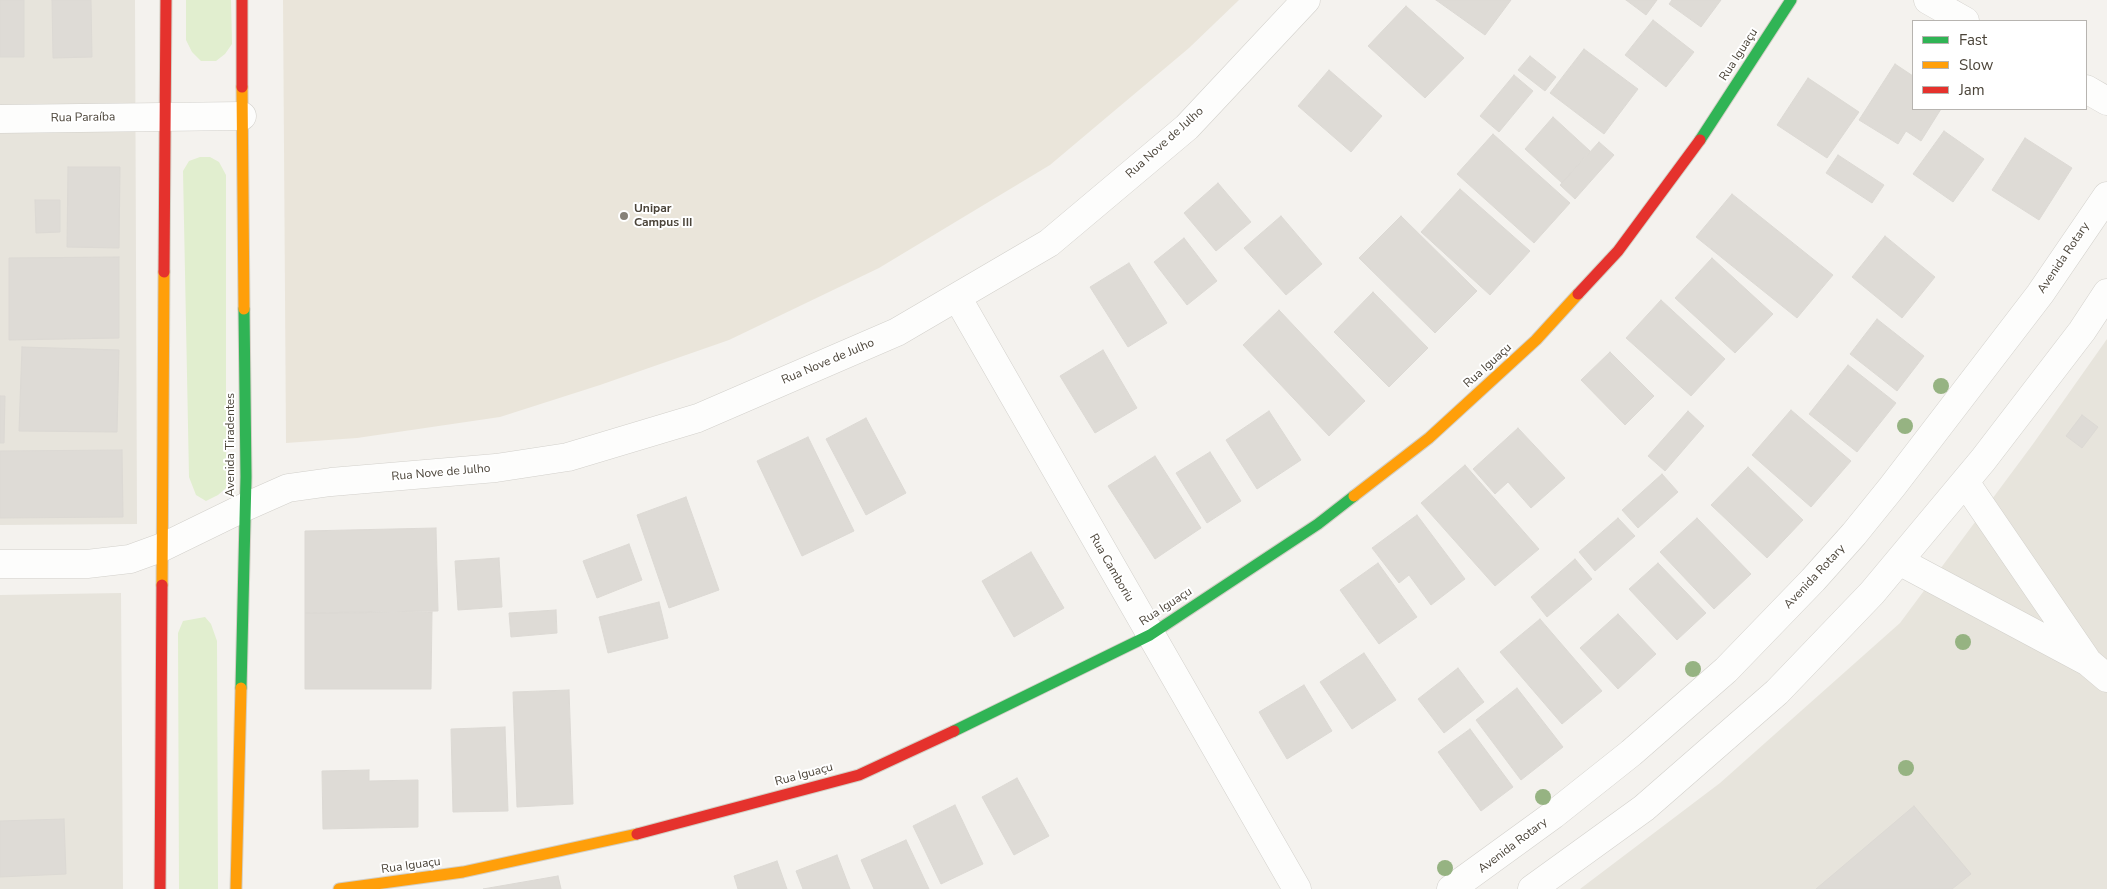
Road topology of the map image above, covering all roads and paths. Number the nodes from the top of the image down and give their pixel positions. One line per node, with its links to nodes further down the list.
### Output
1 (166, 0): 10 (main road)
2 (242, 0): 9 (main road, Avenida Tiradentes)
3 (1306, 0): 14 (street, Rua Nove de Julho)
4 (1791, 0): 20 (main road, Rua Iguaçu)
5 (1928, 0): 6 (street)
6 (1963, 20)
7 (2087, 90): 8 (street)
8 (2107, 101)
9 (242, 116): 10 (street, Rua Paraíba); 16 (main road, Avenida Tiradentes)
10 (166, 117): 11 (street, Rua Paraíba); 17 (main road)
11 (0, 119)
12 (2107, 196): 26 (street, Avenida Rotary)
13 (2107, 293): 15 (street)
14 (957, 297): 16 (street, Rua Nove de Julho); 20 (street, Rua Camboriu)
15 (1965, 482): 18 (street); 21 (street)
16 (245, 507): 17 (street, Rua Nove de Julho); 23 (main road, Avenida Tiradentes)
17 (163, 547): 19 (street, Rua Nove de Julho); 22 (main road)
18 (1899, 561): 21 (street); 27 (street)
19 (0, 564)
20 (1150, 635): 24 (main road, Rua Iguaçu); 25 (street, Rua Camboriu)
21 (2097, 670)
22 (160, 889)
23 (236, 889)
24 (339, 889)
25 (1297, 889)
26 (1452, 889)
27 (1532, 889)

